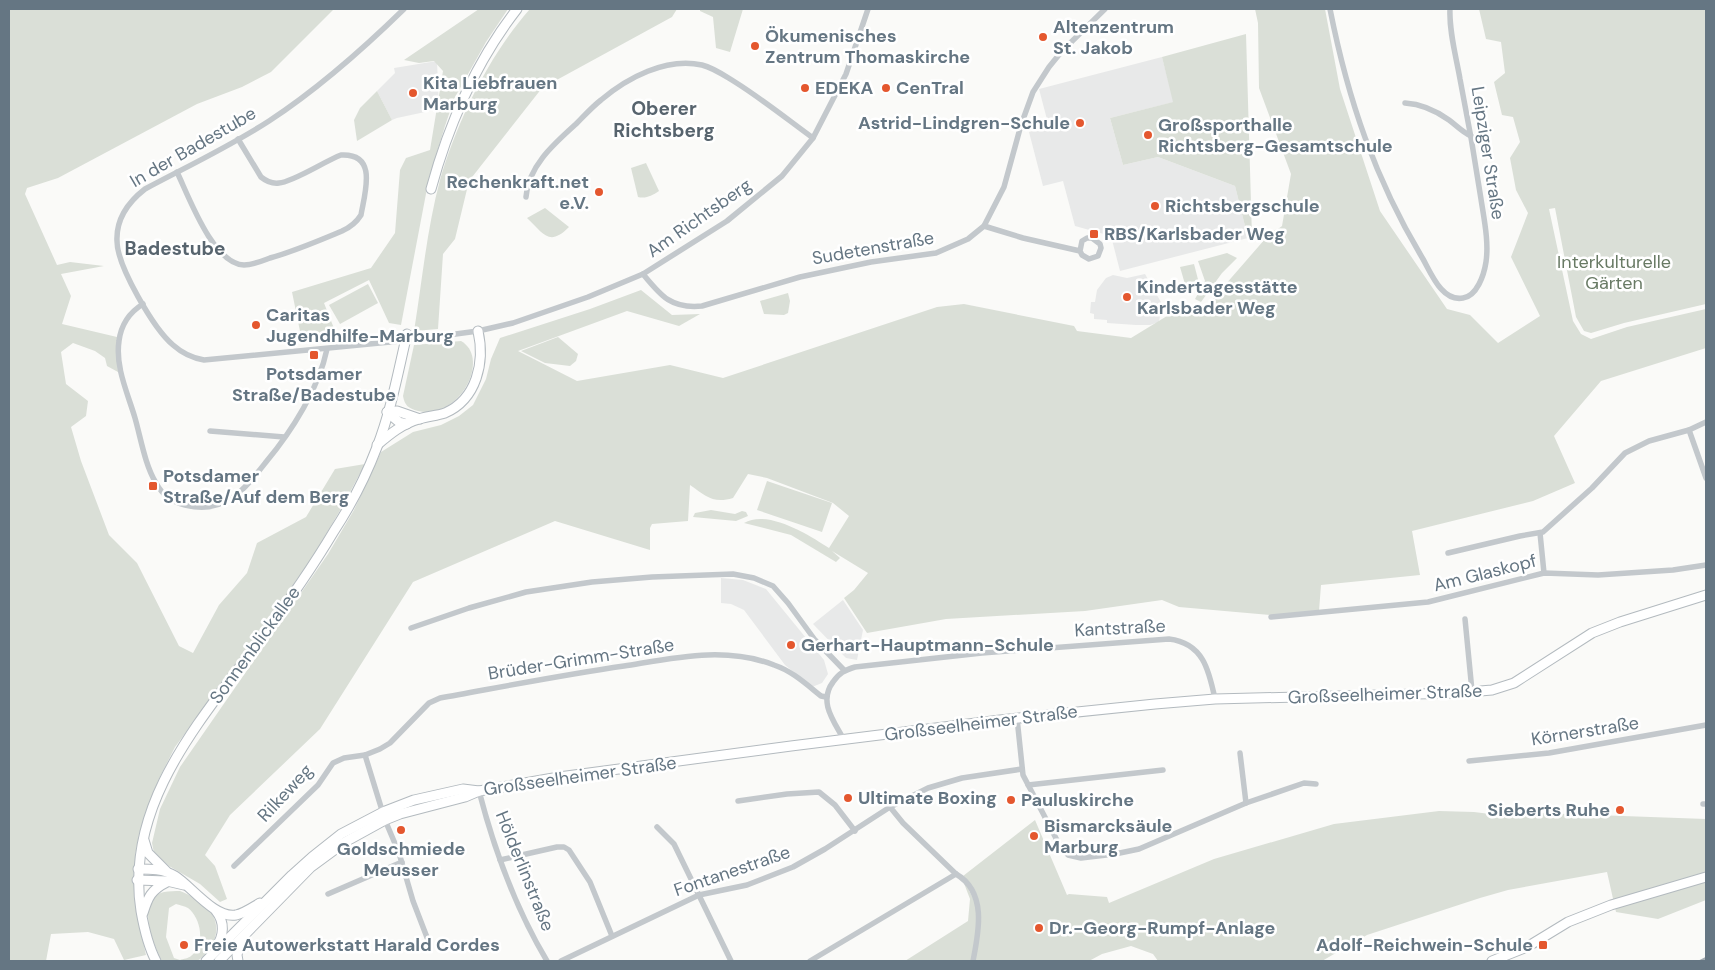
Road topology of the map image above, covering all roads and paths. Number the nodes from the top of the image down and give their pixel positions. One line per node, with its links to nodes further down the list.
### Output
1 (404, 9): 10 (street, In der Badestube)
2 (518, 9): 12 (main road)
3 (868, 9): 9 (street, Am Richtsberg)
4 (1106, 9): 14 (street, Sudetenstraße)
5 (1330, 9): 8 (street, Leipziger Straße)
6 (1450, 9): 8 (street, Leipziger Straße)
7 (1405, 103): 8 (street)
8 (1471, 136)
9 (813, 138): 13 (street); 16 (street, Am Richtsberg)
10 (238, 139): 11 (street, In der Badestube); 11 (street)
11 (177, 172): 17 (street, In der Badestube)
12 (431, 189)
13 (526, 197)
14 (984, 226): 15 (street); 16 (street, Sudetenstraße)
15 (1080, 252)
16 (643, 274): 18 (street, Am Richtsberg)
17 (143, 304): 20 (street, In der Badestube); 27 (street)
18 (478, 331): 20 (street, In der Badestube, bridge); 22 (main road)
19 (407, 334): 21 (main road, Sonnenblickallee)
20 (327, 349): 27 (street)
21 (387, 412): 22 (main road); 24 (main road); 28 (main road, Sonnenblickallee)
22 (420, 418): 24 (main road)
23 (1706, 422): 25 (street)
24 (407, 424): 28 (main road)
25 (1689, 430): 29 (street); 30 (street)
26 (210, 431): 27 (street)
27 (284, 437)
28 (377, 446): 59 (main road, Sonnenblickallee)
29 (1706, 478)
30 (1540, 533): 31 (street); 33 (street)
31 (1448, 553)
32 (1706, 565): 33 (street, Am Glaskopf)
33 (1544, 573): 35 (street, Am Glaskopf)
34 (1706, 595): 39 (main road, Großseelheimer Straße)
35 (1271, 618)
36 (1465, 619): 39 (street)
37 (412, 628): 38 (street)
38 (844, 670): 40 (street); 41 (street, Kantstraße)
39 (1472, 692): 41 (main road, Großseelheimer Straße)
40 (826, 697): 44 (street); 46 (street, Brüder-Grimm-Straße)
41 (1215, 699): 42 (main road, Großseelheimer Straße)
42 (1017, 718): 44 (main road, Großseelheimer Straße); 48 (street)
43 (1706, 725): 47 (street, Körnerstraße)
44 (844, 740): 52 (main road, Großseelheimer Straße)
45 (1240, 753): 54 (street)
46 (365, 755): 56 (street); 62 (street, Rilkeweg)
47 (1469, 761)
48 (1022, 769): 51 (street); 55 (street, Fontanestraße)
49 (1163, 770): 51 (street)
50 (1316, 784): 54 (street)
51 (1028, 785): 54 (street)
52 (479, 791): 56 (main road, Großseelheimer Straße); 60 (street, Hölderlinstraße)
53 (738, 802): 58 (street)
54 (1246, 803)
55 (890, 807): 58 (street, Fontanestraße); 65 (street)
56 (384, 816): 61 (street); 72 (main road, Großseelheimer Straße); 77 (main road)
57 (657, 827): 71 (street)
58 (854, 831): 71 (street, Fontanestraße)
59 (143, 839): 63 (main road, Sonnenblickallee); 64 (main road)
60 (500, 860): 75 (street); 82 (street, Hölderlinstraße)
61 (402, 862): 70 (street); 76 (street)
62 (234, 866)
63 (138, 869): 64 (main road); 67 (main road, Sonnenblickallee)
64 (166, 872): 69 (main road)
65 (956, 874): 85 (street); 86 (street)
66 (1706, 877): 87 (main road)
67 (138, 880): 68 (main road); 74 (main road, Sonnenblickallee)
68 (167, 881): 69 (main road); 74 (main road)
69 (187, 886): 73 (main road)
70 (328, 894)
71 (700, 895): 75 (street, Fontanestraße); 84 (street)
72 (270, 898): 73 (main road); 79 (main road, Großseelheimer Straße)
73 (214, 909): 79 (main road)
74 (142, 916): 78 (main road, Sonnenblickallee)
75 (612, 936): 83 (street, Fontanestraße)
76 (428, 940)
77 (240, 941): 80 (main road); 81 (main road)
78 (156, 961)
79 (206, 961)
80 (219, 961)
81 (238, 961)
82 (547, 961)
83 (561, 961)
84 (731, 961)
85 (810, 961)
86 (973, 961)
87 (1492, 961)

